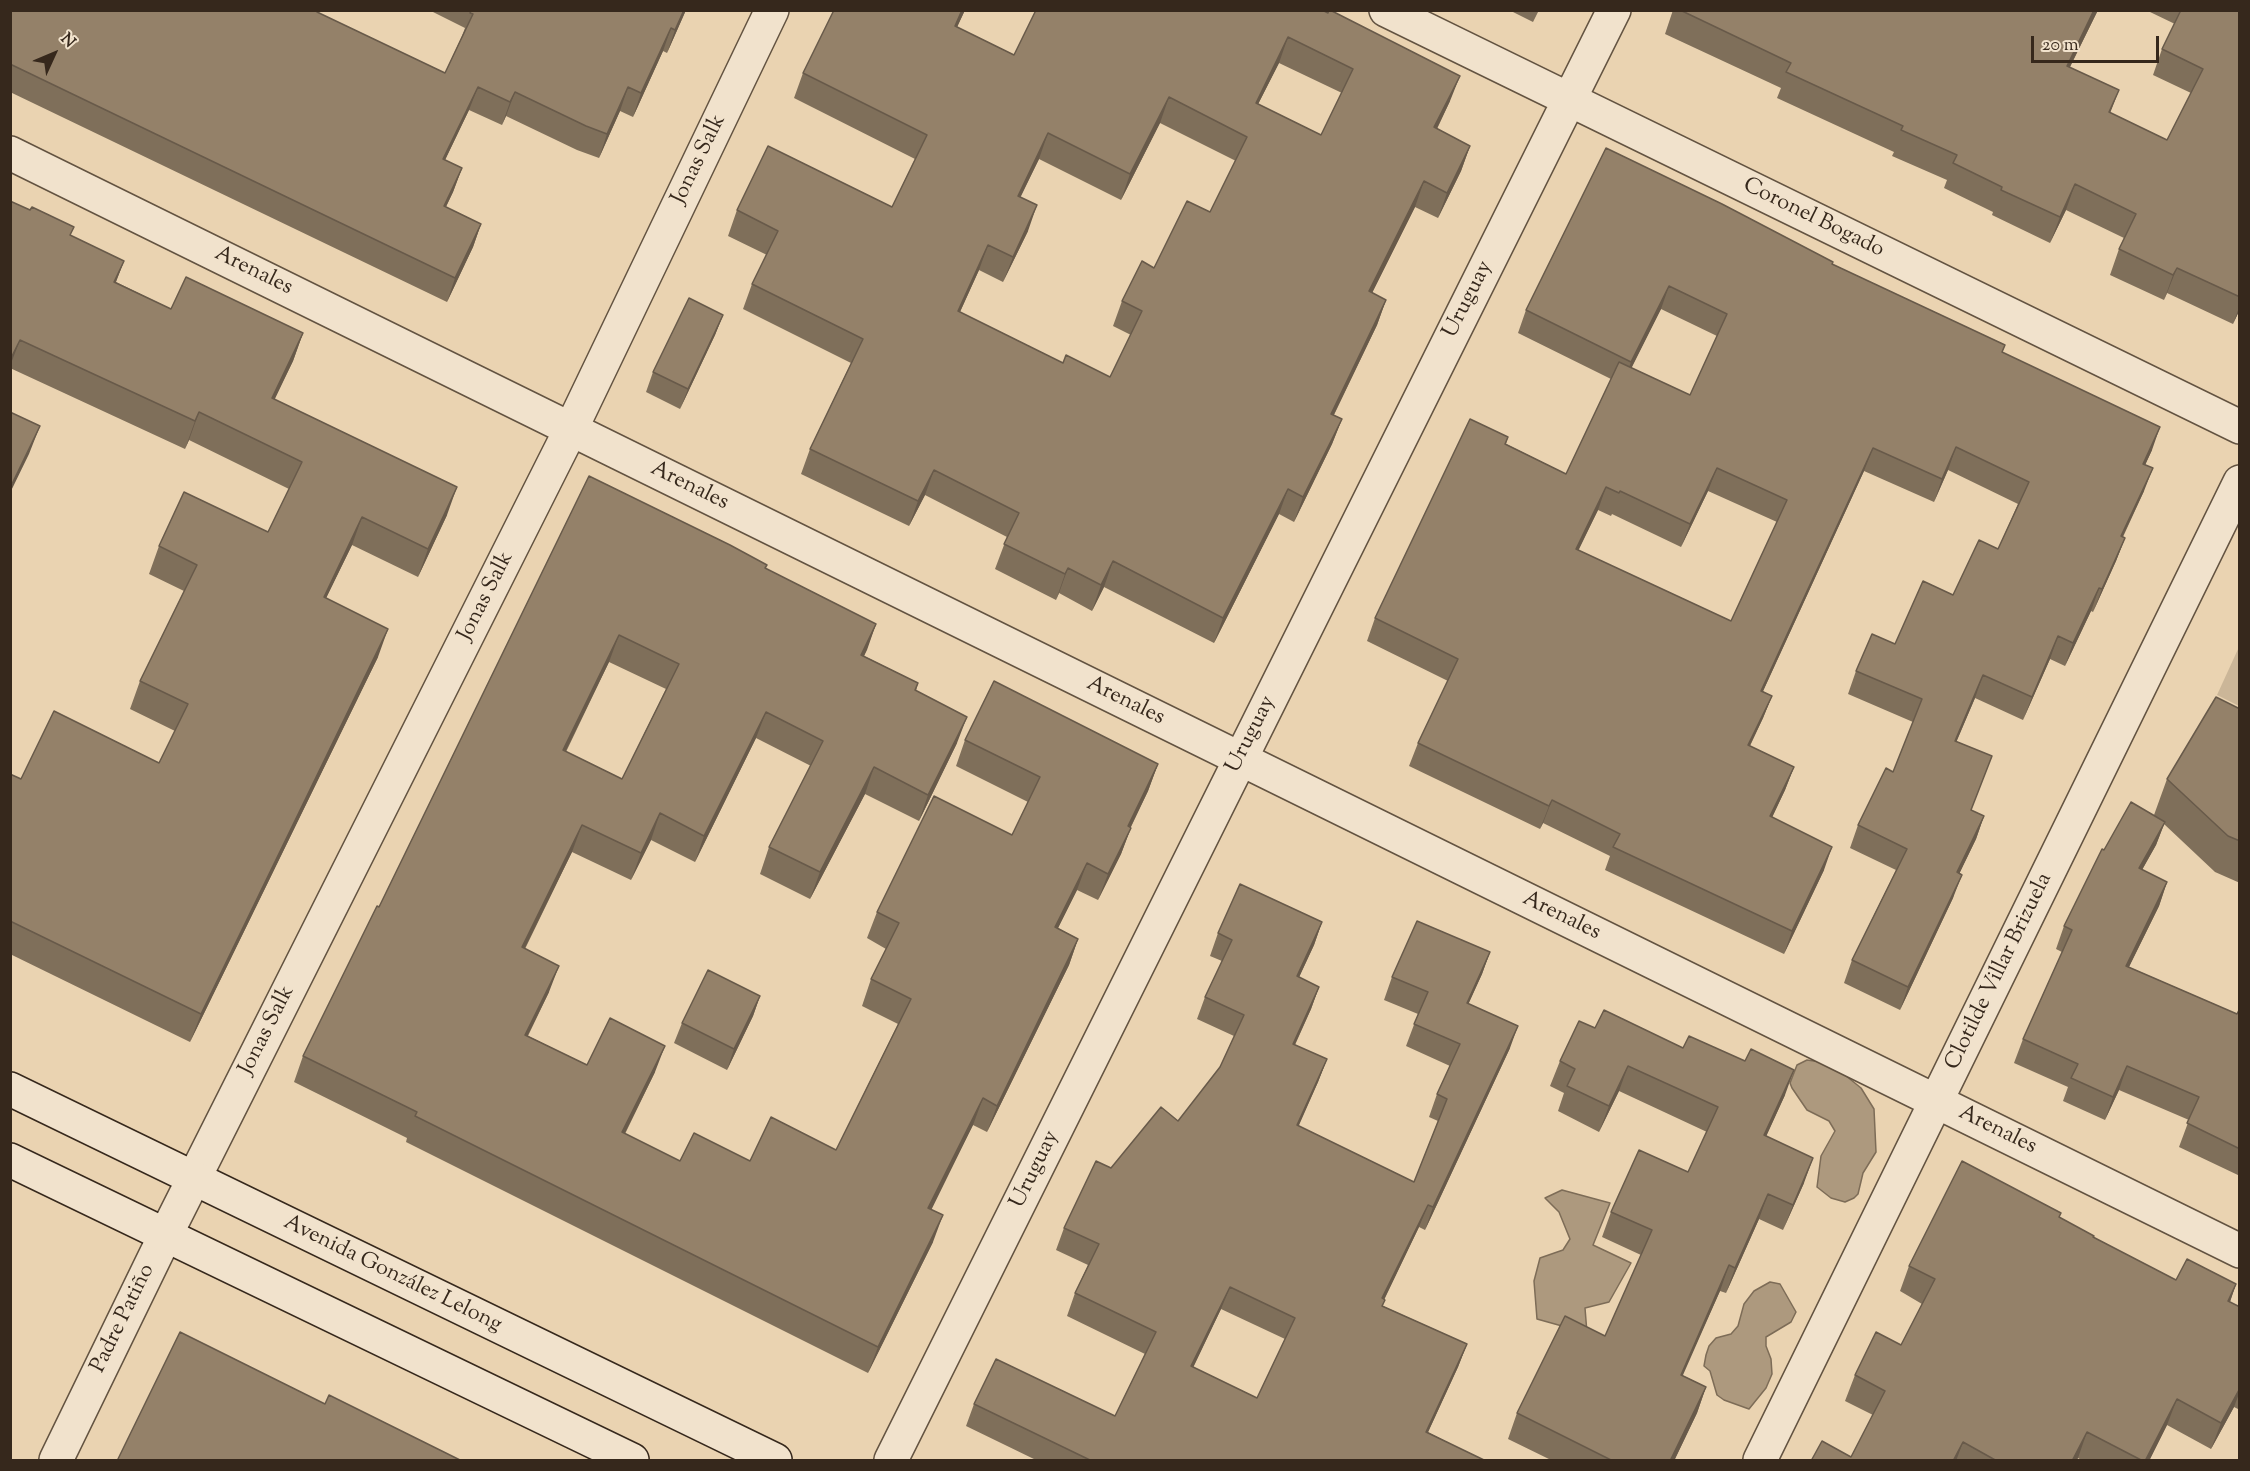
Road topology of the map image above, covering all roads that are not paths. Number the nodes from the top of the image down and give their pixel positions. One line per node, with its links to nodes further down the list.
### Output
1 (771, 10): 7 (street, Jonas Salk)
2 (1386, 10): 4 (street, Coronel Bogado)
3 (1614, 10): 4 (street, Uruguay)
4 (1569, 100): 6 (street, Coronel Bogado); 9 (street, Uruguay)
5 (10, 153): 7 (street, Arenales)
6 (2240, 427)
7 (572, 429): 9 (street, Arenales); 13 (street, Jonas Salk)
8 (2240, 482): 11 (street, Clotilde Villar Brizuela)
9 (1240, 759): 11 (street, Arenales); 19 (street, Uruguay)
10 (10, 1089): 13 (street, Avenida González Lelong)
11 (1937, 1101): 15 (street, Arenales); 20 (street, Clotilde Villar Brizuela)
12 (10, 1160): 14 (street)
13 (194, 1179): 14 (street, Padre Patiño); 18 (street, Avenida González Lelong)
14 (165, 1236): 16 (street, Padre Patiño); 17 (street)
15 (2240, 1251)
16 (56, 1461)
17 (632, 1461)
18 (775, 1461)
19 (891, 1461)
20 (1760, 1461)

